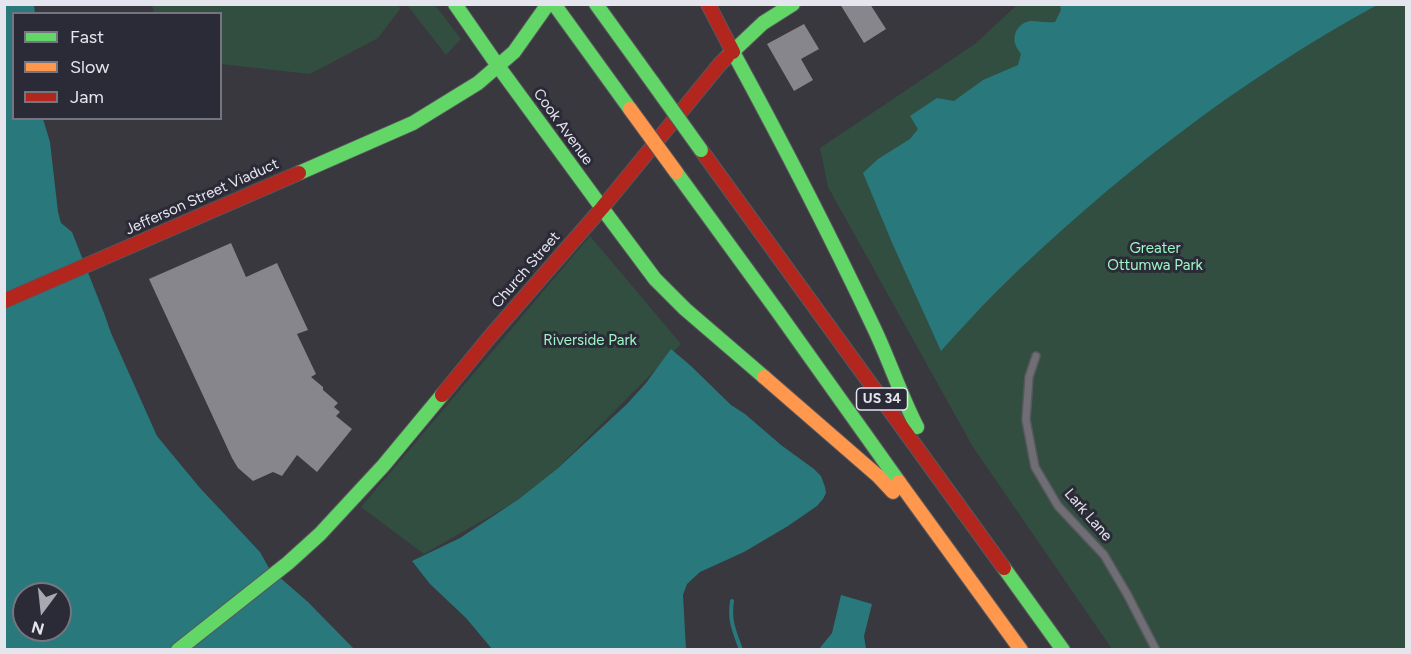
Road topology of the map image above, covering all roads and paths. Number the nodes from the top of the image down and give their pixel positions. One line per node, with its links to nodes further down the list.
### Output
1 (455, 4): 8 (main road, Cook Avenue)
2 (548, 4): 8 (main road, Jefferson Street Viaduct)
3 (554, 4): 13 (main road, US 34, bridge)
4 (596, 4): 12 (main road, US 34, bridge)
5 (708, 4): 7 (main road)
6 (793, 4): 7 (main road, Church Street)
7 (733, 52): 9 (main road, Church Street); 12 (main road)
8 (498, 66): 9 (main road, Cook Avenue); 10 (main road, Jefferson Street Viaduct)
9 (602, 208): 13 (main road, Cook Avenue); 14 (main road, Church Street)
10 (4, 301)
11 (1036, 356): 17 (lane, Lark Lane)
12 (976, 528): 16 (main road, US 34)
13 (943, 541): 15 (main road, US 34)
14 (178, 650)
15 (1021, 650)
16 (1063, 650)
17 (1156, 650)

